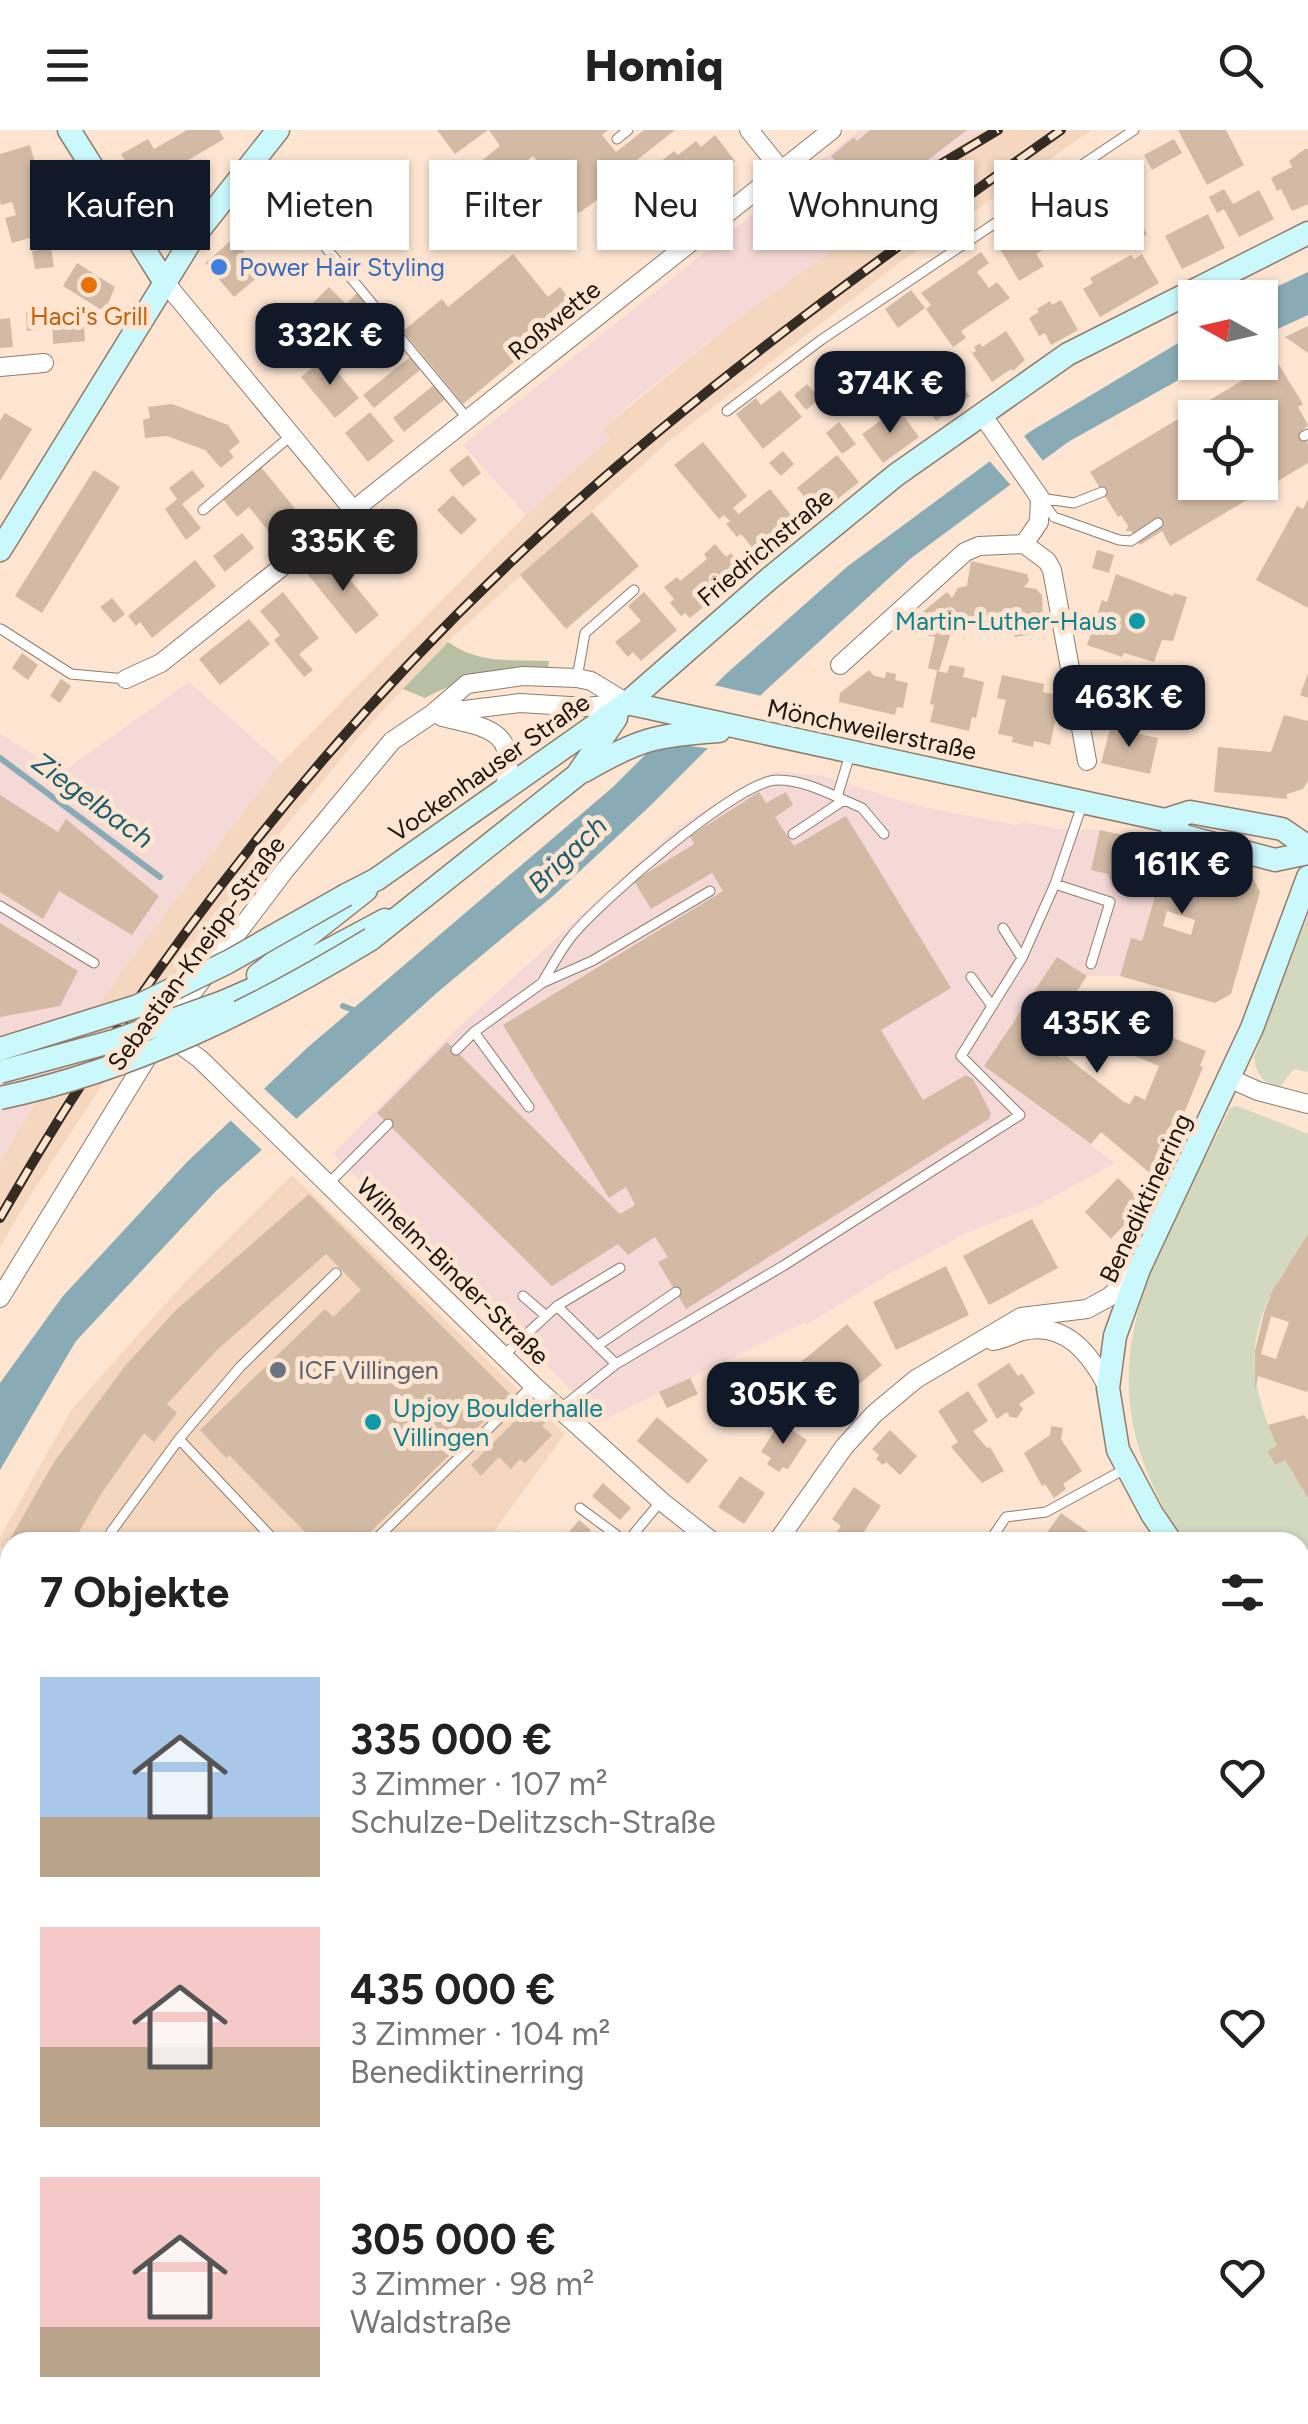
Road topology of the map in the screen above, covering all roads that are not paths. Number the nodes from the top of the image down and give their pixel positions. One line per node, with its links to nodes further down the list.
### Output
1 (68, 130): 13 (main road)
2 (628, 130): 7 (lane)
3 (748, 130): 9 (street)
4 (832, 130): 10 (street, Roßwette)
5 (1134, 130): 16 (lane)
6 (274, 132): 8 (main road)
7 (617, 139)
8 (252, 159): 13 (main road); 17 (lane)
9 (773, 160)
10 (795, 160)
11 (753, 194): 17 (street, Roßwette)
12 (1308, 232): 18 (main road, Friedrichstraße)
13 (164, 281): 19 (street); 26 (main road)
14 (44, 363): 15 (street)
15 (0, 367)
16 (727, 411)
17 (469, 420): 23 (street, Roßwette)
18 (987, 422): 21 (street); 32 (main road, Friedrichstraße)
19 (293, 434): 22 (lane); 23 (street)
20 (1102, 492): 21 (lane)
21 (1036, 493): 24 (lane); 25 (street)
22 (203, 510)
23 (354, 511): 31 (street, Roßwette)
24 (1158, 523)
25 (1024, 544): 29 (street); 36 (street)
26 (0, 550)
27 (634, 590): 30 (lane)
28 (1, 629): 31 (lane)
29 (840, 665)
30 (577, 678): 32 (street, Sebastian-Kneipp-Straße); 33 (street, Sebastian-Kneipp-Straße)
31 (126, 679)
32 (626, 703): 33 (street, Sebastian-Kneipp-Straße); 34 (main road, Mönchweilerstraße); 37 (main road, Vockenhauser Straße); 38 (main road, Vockenhauser Straße)
33 (432, 714): 38 (street); 58 (street, Sebastian-Kneipp-Straße)
34 (753, 732): 35 (main road, Mönchweilerstraße); 37 (main road)
35 (851, 752): 39 (lane); 40 (main road, Mönchweilerstraße)
36 (1087, 761)
37 (577, 776): 50 (main road, Vockenhauser Straße)
38 (504, 786): 47 (main road, Vockenhauser Straße)
39 (841, 798): 41 (lane); 42 (lane); 55 (lane)
40 (1082, 802): 43 (main road, Mönchweilerstraße); 45 (lane)
41 (793, 834)
42 (884, 834)
43 (1308, 850)
44 (1308, 877): 63 (main road, Benediktinerring)
45 (1055, 884): 51 (lane); 53 (lane)
46 (710, 890): 55 (lane)
47 (348, 899): 56 (main road, Vockenhauser Straße); 60 (main road, Vockenhauser Straße, bridge)
48 (0, 906): 52 (lane)
49 (1003, 928): 51 (lane)
50 (368, 933): 56 (main road, Vockenhauser Straße); 64 (main road, Vockenhauser Straße, bridge)
51 (1022, 958): 57 (lane)
52 (94, 962)
53 (1091, 964)
54 (971, 977): 57 (lane)
55 (542, 983): 59 (lane)
56 (223, 1002): 62 (main road, Vockenhauser Straße, bridge)
57 (992, 1006): 80 (lane)
58 (163, 1032): 68 (street, Wilhelm-Binder-Straße); 74 (street, Sebastian-Kneipp-Straße)
59 (474, 1032): 61 (lane); 66 (lane)
60 (0, 1049)
61 (456, 1050)
62 (0, 1072)
63 (1231, 1078): 65 (street); 70 (main road, Benediktinerring)
64 (0, 1098)
65 (1308, 1104)
66 (530, 1107)
67 (388, 1124): 68 (lane)
68 (328, 1184): 79 (street, Wilhelm-Binder-Straße)
69 (620, 1268): 75 (lane)
70 (1139, 1269): 77 (street); 82 (main road, Benediktinerring)
71 (336, 1273): 84 (lane)
72 (676, 1292): 78 (lane)
73 (523, 1296): 76 (lane)
74 (0, 1298)
75 (557, 1306): 76 (lane); 78 (lane)
76 (545, 1315): 79 (lane)
77 (982, 1343): 82 (street); 94 (street)
78 (596, 1346): 80 (lane)
79 (504, 1355): 81 (street, Wilhelm-Binder-Straße)
80 (616, 1364): 83 (lane)
81 (533, 1385): 83 (street, Wilhelm-Binder-Straße); 90 (lane)
82 (1108, 1388): 85 (main road, Benediktinerring)
83 (560, 1409): 86 (street, Wilhelm-Binder-Straße)
84 (179, 1439): 88 (lane); 89 (lane)
85 (1128, 1468): 95 (lane); 96 (main road, Benediktinerring)
86 (662, 1501): 92 (lane); 93 (street, Wilhelm-Binder-Straße)
87 (580, 1508): 91 (lane)
88 (111, 1532)
89 (267, 1532)
90 (382, 1532)
91 (612, 1532)
92 (635, 1532)
93 (701, 1532)
94 (784, 1532)
95 (996, 1532)
96 (1164, 1532)

